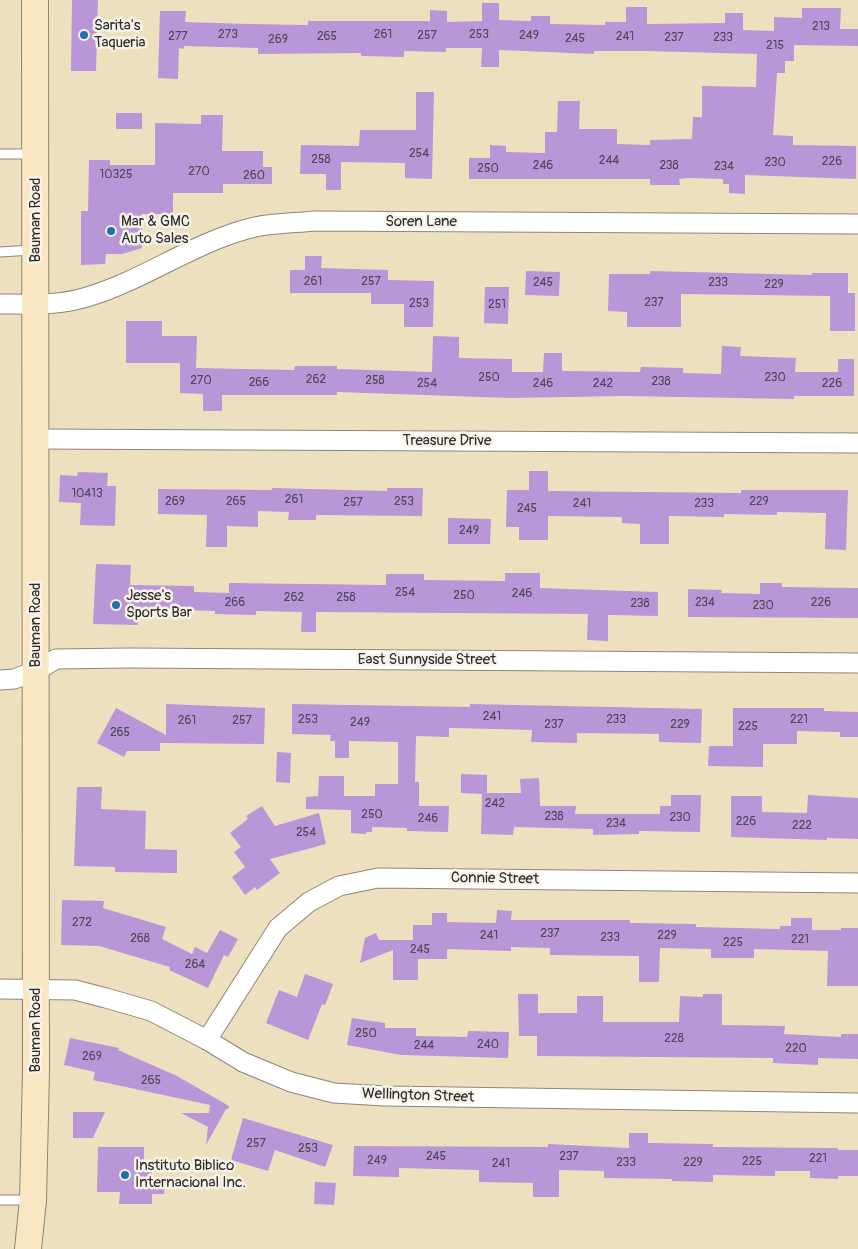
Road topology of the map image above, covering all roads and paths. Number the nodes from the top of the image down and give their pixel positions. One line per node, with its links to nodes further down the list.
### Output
1 (35, 0): 3 (street, Bauman Road)
2 (0, 154): 3 (lane)
3 (36, 154): 5 (street, Bauman Road)
4 (858, 224): 8 (street, Soren Lane)
5 (36, 249): 6 (lane); 8 (street, Bauman Road)
6 (0, 252)
7 (0, 304): 8 (street, Soren Lane)
8 (36, 304): 9 (street, Bauman Road)
9 (36, 439): 10 (street, Treasure Drive); 12 (street, Bauman Road)
10 (858, 443)
11 (858, 663): 12 (street, East Sunnyside Street)
12 (36, 671): 13 (street, East Sunnyside Street); 16 (street, Bauman Road)
13 (0, 680)
14 (858, 883): 17 (street, Connie Street)
15 (0, 989): 16 (street, Wellington Street)
16 (36, 990): 17 (street, Wellington Street); 20 (street, Bauman Road)
17 (207, 1040): 18 (street, Wellington Street)
18 (858, 1103)
19 (0, 1200): 20 (lane)
20 (33, 1200): 21 (street, Bauman Road)
21 (28, 1249)

